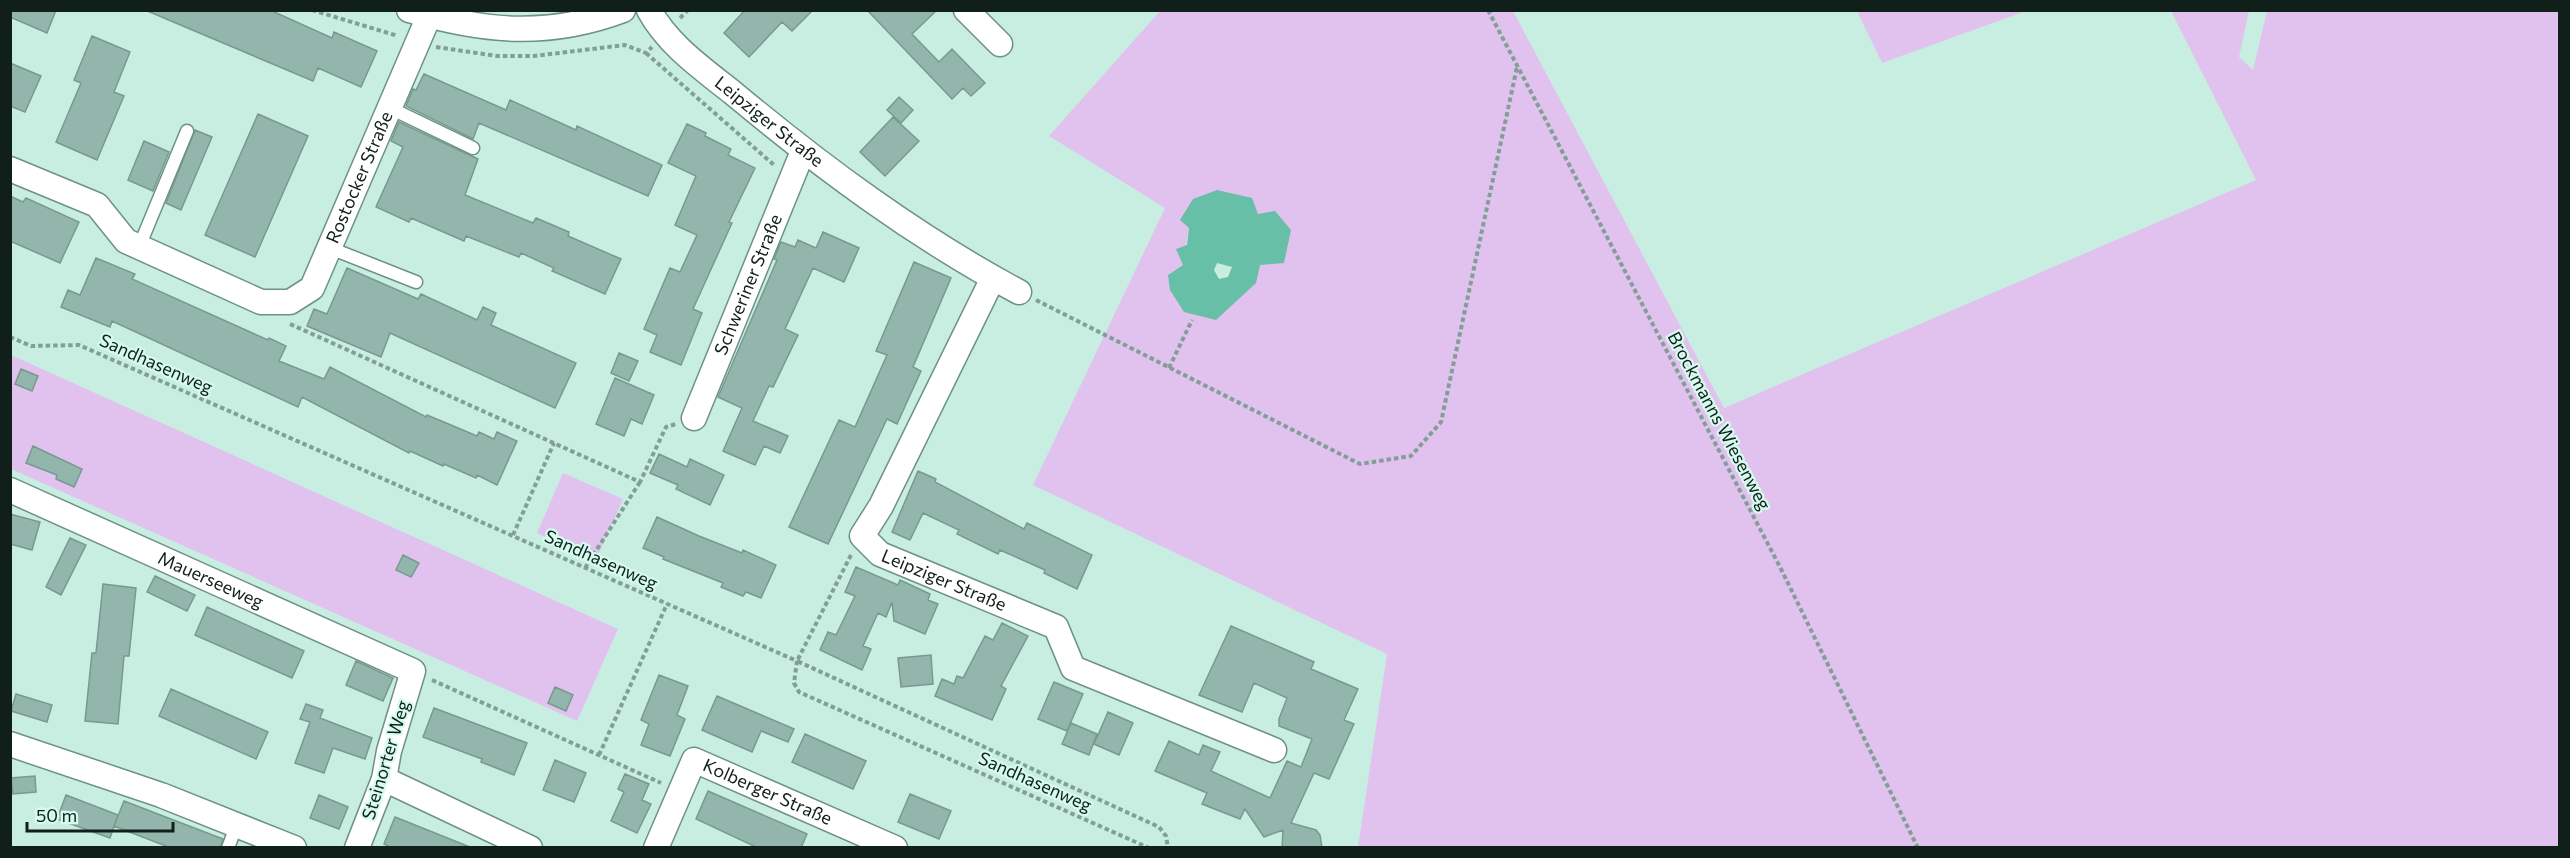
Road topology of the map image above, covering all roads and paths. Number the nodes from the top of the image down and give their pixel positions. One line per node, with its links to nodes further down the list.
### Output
1 (623, 10): 5 (street)
2 (649, 10): 12 (street, Leipziger Straße)
3 (966, 10): 6 (street)
4 (1488, 10): 8 (path, Brockmanns Wiesenweg)
5 (419, 14): 9 (street, Rostocker Straße)
6 (1000, 44)
7 (646, 53): 14 (path)
8 (1517, 67): 23 (path); 48 (path, Brockmanns Wiesenweg)
9 (390, 108): 11 (lane); 16 (street, Rostocker Straße)
10 (187, 131): 15 (lane)
11 (473, 148)
12 (803, 151): 14 (street, Schweriner Straße); 17 (street, Leipziger Straße)
13 (10, 169): 15 (street)
14 (791, 179): 24 (street, Schweriner Straße)
15 (139, 247): 20 (street)
16 (330, 248): 18 (lane); 20 (street, Rostocker Straße)
17 (993, 278): 19 (street, Leipziger Straße); 29 (street, Leipziger Straße)
18 (416, 282)
19 (1019, 292): 23 (path)
20 (261, 302): 25 (path)
21 (1192, 320): 23 (path)
22 (10, 337): 28 (path, Sandhasenweg)
23 (1169, 368)
24 (694, 418): 26 (path)
25 (554, 443): 26 (path); 28 (path)
26 (640, 482): 30 (path)
27 (10, 490): 33 (street, Mauerseeweg)
28 (513, 535): 30 (path, Sandhasenweg)
29 (862, 536): 32 (path); 35 (street, Leipziger Straße)
30 (585, 568): 31 (path, Sandhasenweg)
31 (667, 604): 32 (path, Sandhasenweg); 36 (path)
32 (797, 661): 46 (path, Sandhasenweg); 47 (path)
33 (413, 671): 36 (path); 37 (street, Steinorter Weg)
34 (10, 744): 39 (street)
35 (1274, 750)
36 (599, 755): 38 (path)
37 (384, 779): 42 (street, Steinorter Weg); 43 (street)
38 (680, 792): 44 (street, Kolberger Straße); 45 (street, Kolberger Straße)
39 (237, 824): 40 (lane); 41 (street)
40 (228, 848)
41 (294, 848)
42 (357, 848)
43 (530, 848)
44 (656, 848)
45 (895, 848)
46 (1149, 848)
47 (1168, 848)
48 (1918, 848)

